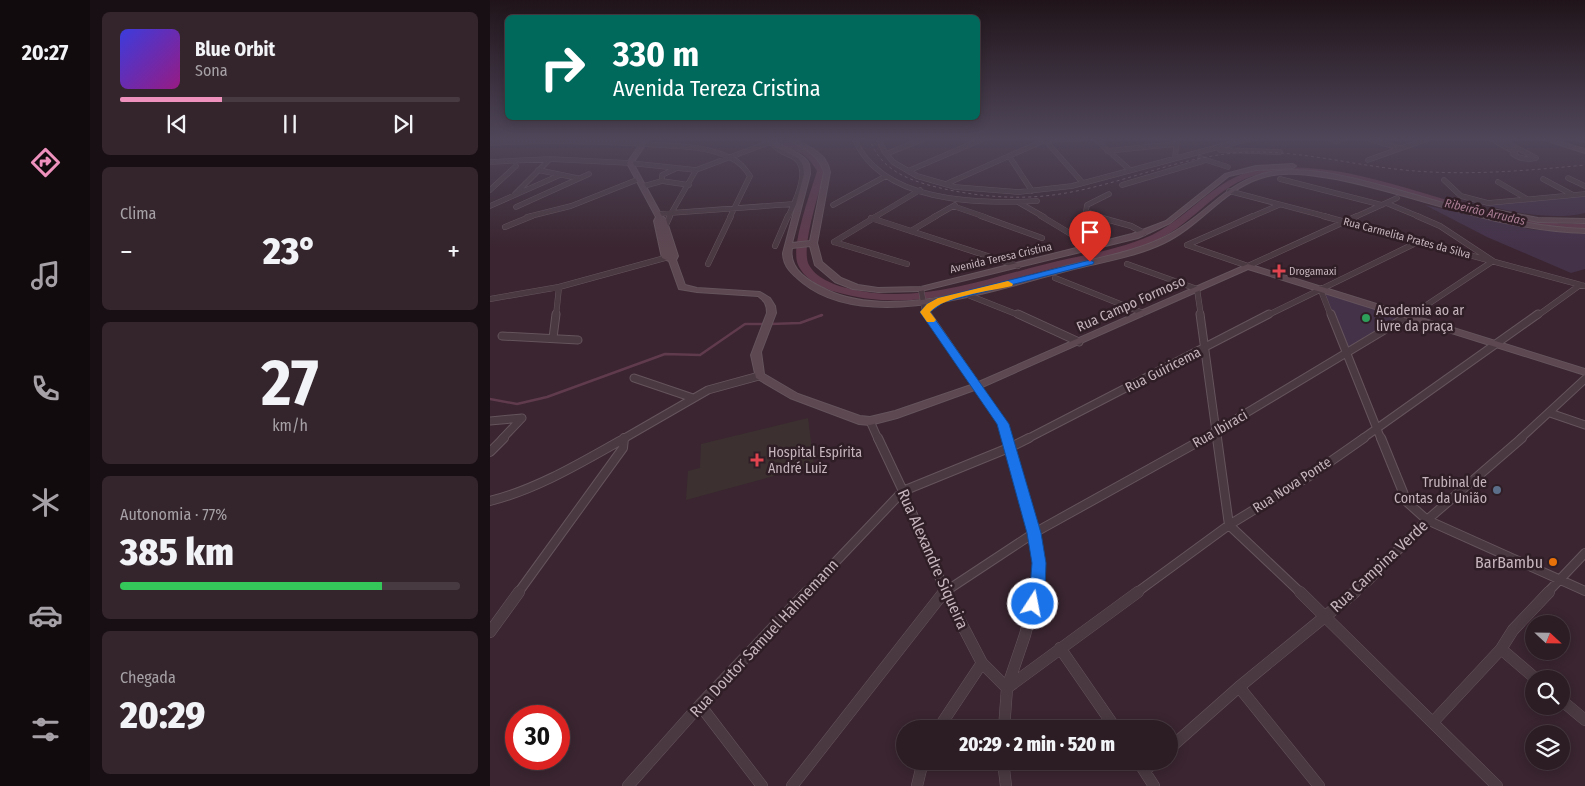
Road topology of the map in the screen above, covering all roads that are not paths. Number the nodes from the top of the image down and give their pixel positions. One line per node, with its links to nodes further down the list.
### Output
1 (507, 175): 38 (street)
2 (533, 175): 37 (street)
3 (560, 175): 23 (street); 39 (street)
4 (587, 175): 23 (street)
5 (637, 175): 24 (main road)
6 (663, 175): 29 (street)
7 (694, 175): 33 (street)
8 (749, 175): 62 (street)
9 (802, 175): 55 (street)
10 (807, 175): 78 (main road)
11 (826, 175): 75 (main road)
12 (916, 175): 32 (street)
13 (967, 175): 32 (street)
14 (1021, 175): 41 (street)
15 (1076, 175): 30 (street)
16 (1111, 175): 30 (street)
17 (1157, 175): 34 (street)
18 (1228, 175): 72 (main road, Avenida Teresa Cristina)
19 (1266, 175): 42 (main road, Avenida Teresa Cristina)
20 (1324, 175): 71 (main road, Avenida Teresa Cristina)
21 (1356, 175): 66 (main road, Avenida Teresa Cristina)
22 (886, 176): 40 (street); 57 (street)
23 (578, 178): 43 (street)
24 (639, 178): 35 (main road); 68 (street)
25 (1568, 178): 36 (street)
26 (1544, 179): 46 (street)
27 (1280, 180): 56 (street)
28 (1444, 180): 50 (street)
29 (662, 181): 33 (street); 35 (street)
30 (1082, 182): 41 (street)
31 (1498, 182): 50 (street)
32 (946, 184): 41 (street)
33 (689, 185): 63 (street)
34 (1122, 185)
35 (644, 186): 64 (main road)
36 (1585, 186)
37 (520, 188): 39 (street); 47 (street)
38 (490, 190)
39 (526, 190): 43 (street); 47 (street)
40 (920, 190): 51 (street); 65 (street)
41 (1032, 191)
42 (1229, 191): 58 (street, Rua Carmelita Prates da Silva); 92 (main road, Avenida Teresa Cristina)
43 (544, 194): 61 (street)
44 (1109, 194): 72 (street)
45 (1585, 194): 46 (street)
46 (1573, 195): 50 (street)
47 (513, 196): 49 (street)
48 (1397, 198): 56 (street, Rua Campo Formoso)
49 (506, 199): 52 (street); 59 (street)
50 (1528, 199)
51 (963, 200): 54 (street); 60 (street)
52 (491, 201)
53 (1037, 201): 54 (street)
54 (1018, 202): 76 (street)
55 (793, 204): 62 (street); 77 (street)
56 (1384, 204): 67 (street, Rua Campo Formoso); 80 (street)
57 (832, 205)
58 (1279, 205): 67 (street, Rua Carmelita Prates da Silva); 85 (street)
59 (490, 206)
60 (953, 206): 70 (street); 73 (street)
61 (516, 207)
62 (734, 209): 63 (street); 81 (street)
63 (671, 213): 64 (street); 69 (street)
64 (658, 215): 69 (main road); 79 (main road)
65 (871, 218): 70 (street); 82 (street)
66 (1585, 221)
67 (1347, 222): 74 (street, Rua Carmelita Prates da Silva); 85 (street, Rua Campo Formoso)
68 (505, 227)
69 (665, 227): 79 (main road)
70 (911, 231): 84 (street)
71 (1585, 231)
72 (1144, 233): 84 (main road, Avenida Teresa Cristina)
73 (1042, 238)
74 (1420, 241): 80 (street, Rua Carmelita Prates da Silva); 89 (street, Rua Guiricema)
75 (812, 243): 78 (main road); 91 (main road, Avenida Teresa Cristina)
76 (1086, 243)
77 (775, 246)
78 (790, 246): 94 (main road)
79 (671, 258): 88 (street); 105 (main road)
80 (1493, 261): 87 (street, Rua Carmelita Prates da Silva); 96 (street, Rua Ibiraci)
81 (708, 264)
82 (907, 264)
83 (1127, 264): 90 (street)
84 (1018, 266): 91 (main road, Avenida Teresa Cristina)
85 (1248, 266): 89 (main road); 90 (main road, Rua Campo Formoso)
86 (1055, 278): 95 (street)
87 (1582, 285): 101 (street, Rua Nova Ponte)
88 (558, 287): 93 (street); 98 (street)
89 (1320, 288): 96 (main road); 102 (street, Rua Guiricema); 103 (street)
90 (1197, 289): 95 (main road, Rua Campo Formoso); 102 (street)
91 (922, 290): 94 (street)
92 (968, 295): 94 (main road, Avenida Teresa Cristina); 100 (street)
93 (490, 299)
94 (924, 305): 108 (street)
95 (1143, 313): 100 (main road, Rua Campo Formoso)
96 (1409, 316): 101 (main road); 103 (street, Rua Ibiraci)
97 (502, 336): 98 (street)
98 (552, 338): 99 (street)
99 (578, 340)
100 (1079, 342): 108 (main road, Rua Campo Formoso)
101 (1495, 344): 104 (main road); 114 (street, Rua Nova Ponte)
102 (1206, 348): 115 (street); 117 (street, Rua Guiricema)
103 (1346, 354): 114 (street); 115 (street, Rua Ibiraci)
104 (1585, 372)
105 (759, 376): 109 (street); 112 (main road)
106 (634, 378): 109 (street)
107 (1585, 379): 110 (street, Rua Campina Verde)
108 (977, 386): 112 (main road, Rua Campo Formoso); 117 (street)
109 (693, 398): 116 (street)
110 (1550, 413): 113 (street); 121 (street, Rua Campina Verde)
111 (490, 420): 118 (street)
112 (870, 421): 119 (street, Rua Alexandre Siqueira)
113 (1585, 425)
114 (1377, 428): 121 (street); 122 (street, Rua Nova Ponte)
115 (1217, 431): 122 (street); 123 (street, Rua Ibiraci)
116 (624, 438): 120 (street); 129 (street)
117 (1011, 448): 119 (street, Rua Guiricema); 123 (street)
118 (490, 452)
119 (903, 491): 126 (street, Rua Alexandre Siqueira); 136 (street, Rua Doutor Samuel Hahnemann)
120 (490, 501)
121 (1427, 520): 125 (street); 128 (street, Rua Campina Verde)
122 (1229, 525): 128 (street); 130 (street, Rua Nova Ponte)
123 (1034, 533): 126 (street, Rua Ibiraci); 135 (street)
124 (1585, 553): 125 (street)
125 (1562, 580): 127 (street); 131 (street)
126 (944, 591): 132 (street, Rua Alexandre Siqueira); 149 (street, Rua Ibiraci)
127 (1585, 591)
128 (1325, 616): 134 (street, Rua Campina Verde); 142 (street)
129 (490, 632)
130 (1060, 648): 135 (street, Rua Nova Ponte); 140 (street)
131 (1501, 649): 133 (street); 142 (street)
132 (982, 663): 135 (street, Rua Alexandre Siqueira); 138 (street)
133 (1526, 670)
134 (1239, 687): 143 (street, Rua Campina Verde); 153 (street)
135 (1007, 688): 139 (street)
136 (700, 704): 147 (street, Rua Doutor Samuel Hahnemann); 148 (street)
137 (1570, 708): 141 (street)
138 (944, 720)
139 (1005, 720)
140 (1110, 720)
141 (1585, 720)
142 (1433, 722): 154 (street)
143 (1178, 741)
144 (921, 770): 150 (street)
145 (1004, 770): 151 (street)
146 (1144, 770): 152 (street)
147 (628, 786)
148 (762, 786)
149 (792, 786)
150 (917, 786)
151 (1006, 786)
152 (1154, 786)
153 (1319, 786)
154 (1497, 786)

